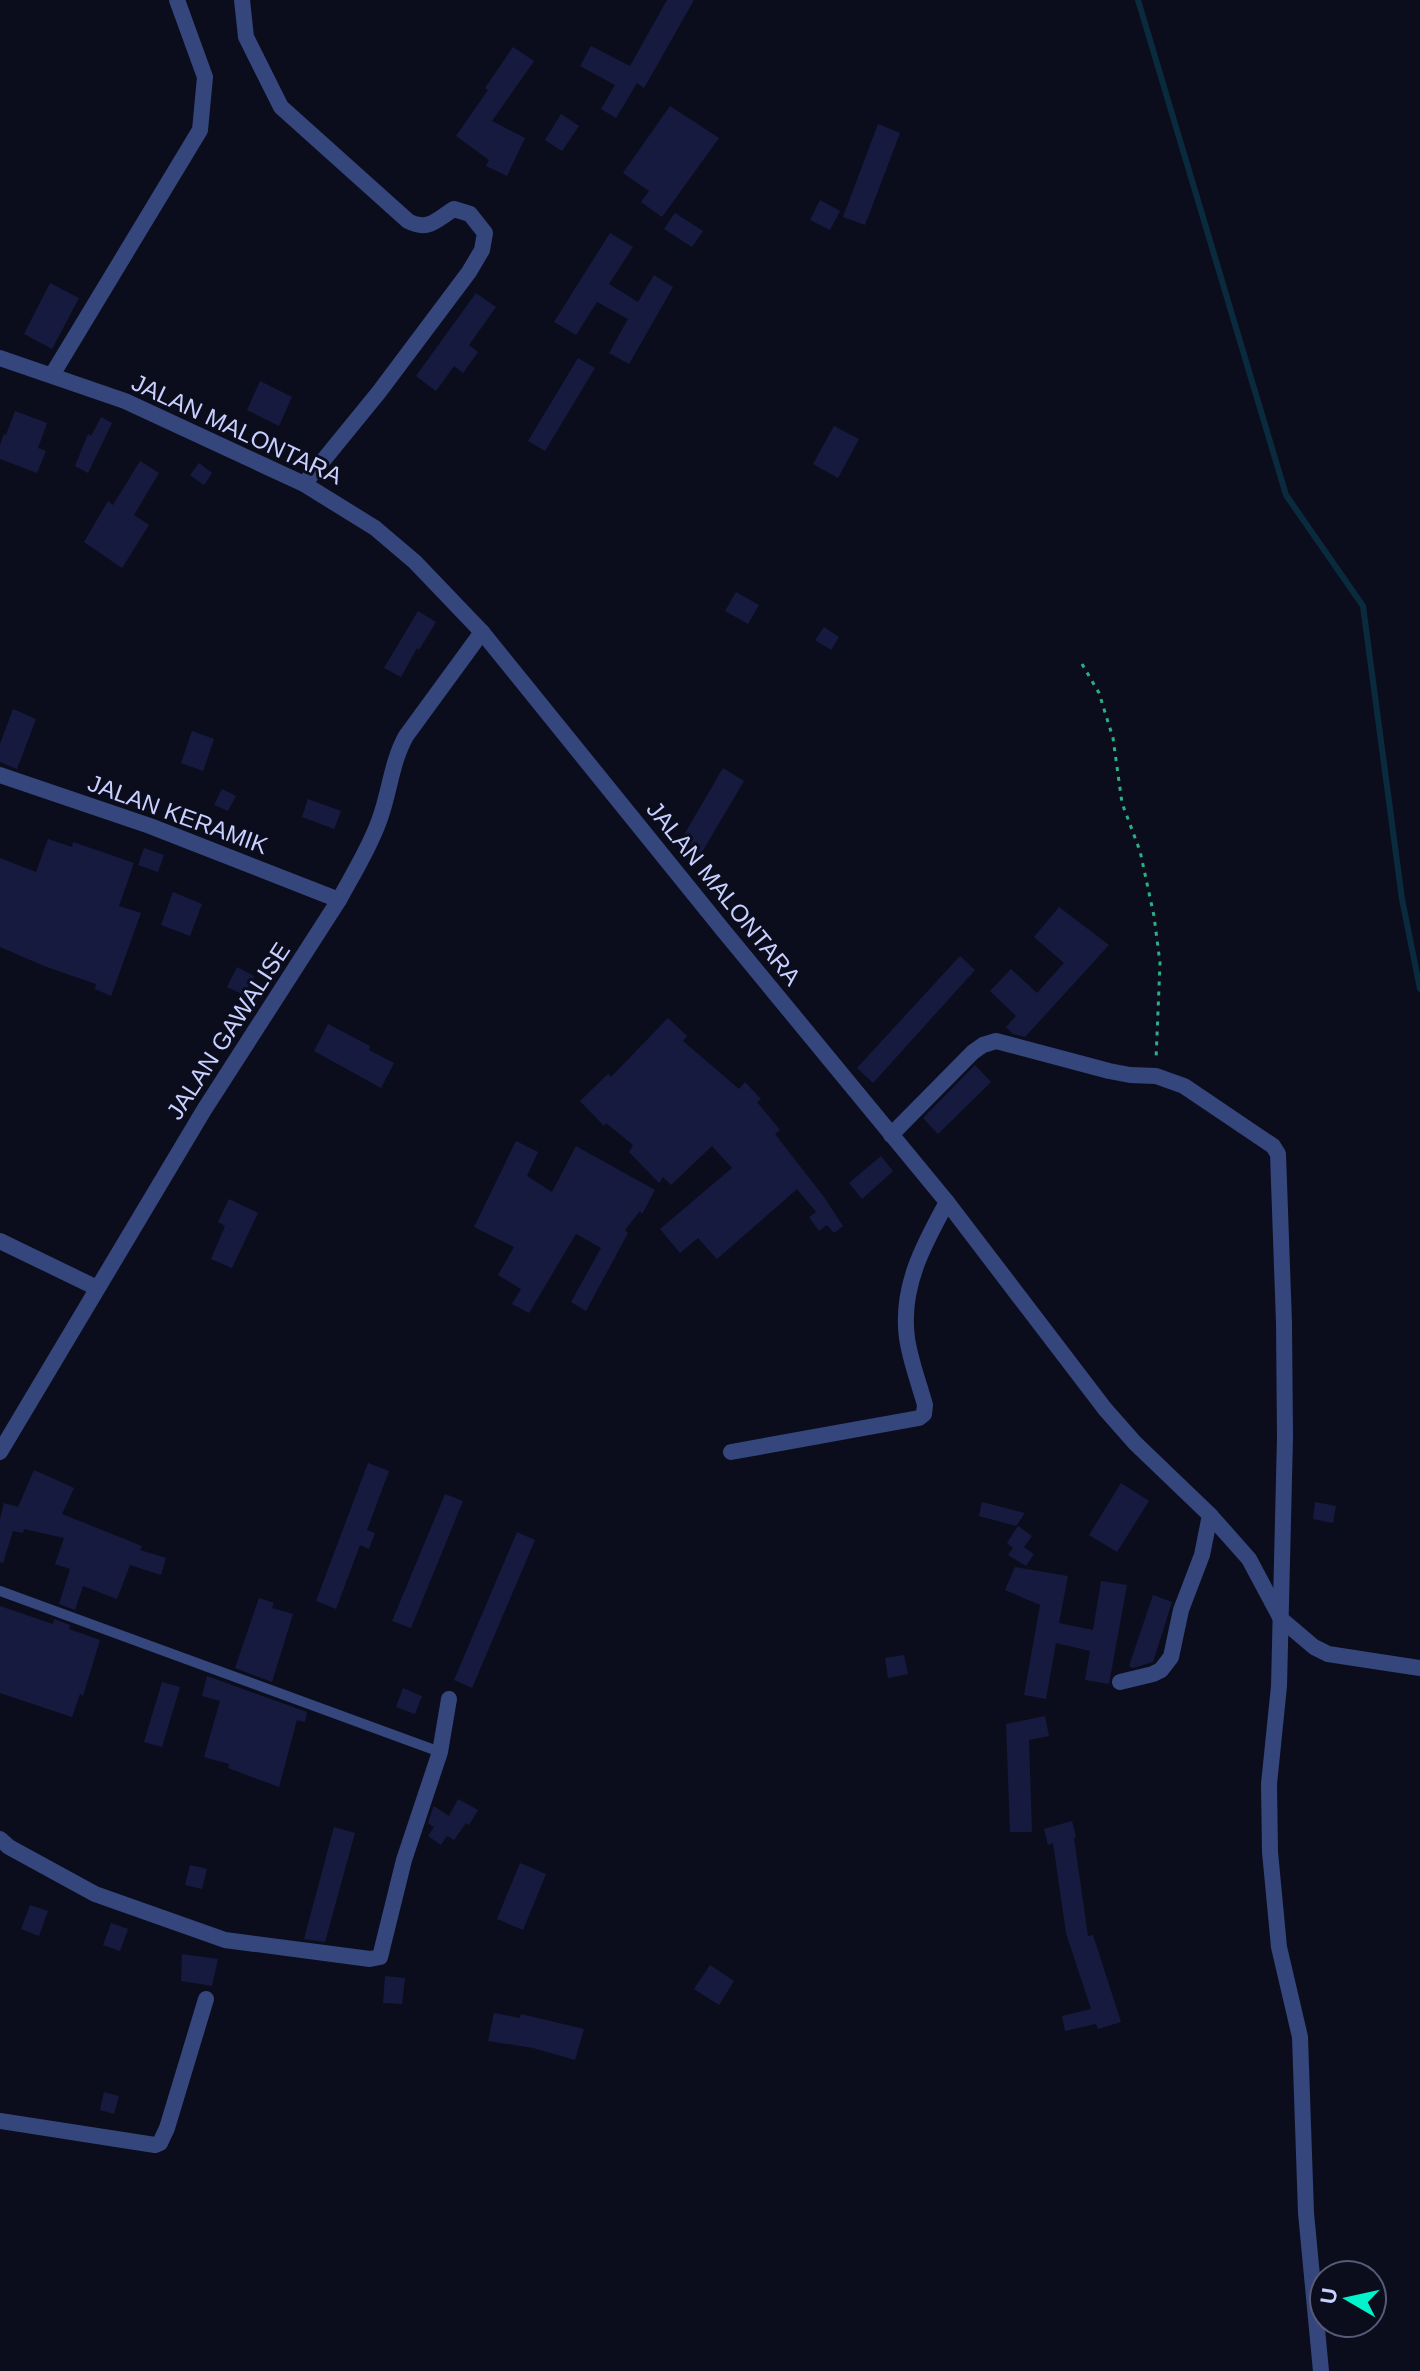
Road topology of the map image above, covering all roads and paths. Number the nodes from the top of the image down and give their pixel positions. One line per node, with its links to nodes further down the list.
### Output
1 (177, 0): 4 (street)
2 (242, 0): 5 (street)
3 (0, 358): 4 (street, JALAN MALONTARA)
4 (52, 375): 5 (street, JALAN MALONTARA)
5 (304, 484): 6 (street, JALAN MALONTARA)
6 (482, 632): 9 (street, JALAN GAWALISE); 11 (street, JALAN MALONTARA)
7 (1082, 664): 10 (path)
8 (0, 775): 9 (street, JALAN KERAMIK)
9 (339, 900): 14 (street, JALAN GAWALISE)
10 (1156, 1076): 11 (street); 19 (street)
11 (891, 1135): 12 (street, JALAN MALONTARA)
12 (947, 1202): 16 (street); 17 (street, JALAN MALONTARA)
13 (0, 1241): 14 (street)
14 (97, 1288): 15 (street, JALAN GAWALISE)
15 (0, 1452)
16 (731, 1452)
17 (1210, 1515): 19 (street, JALAN MALONTARA); 21 (street)
18 (0, 1591): 23 (lane)
19 (1281, 1619): 20 (street); 27 (street)
20 (1420, 1668)
21 (1120, 1682)
22 (449, 1699): 23 (street)
23 (440, 1752): 24 (street)
24 (3, 1844)
25 (206, 1999): 26 (street)
26 (0, 2121)
27 (1321, 2371)

